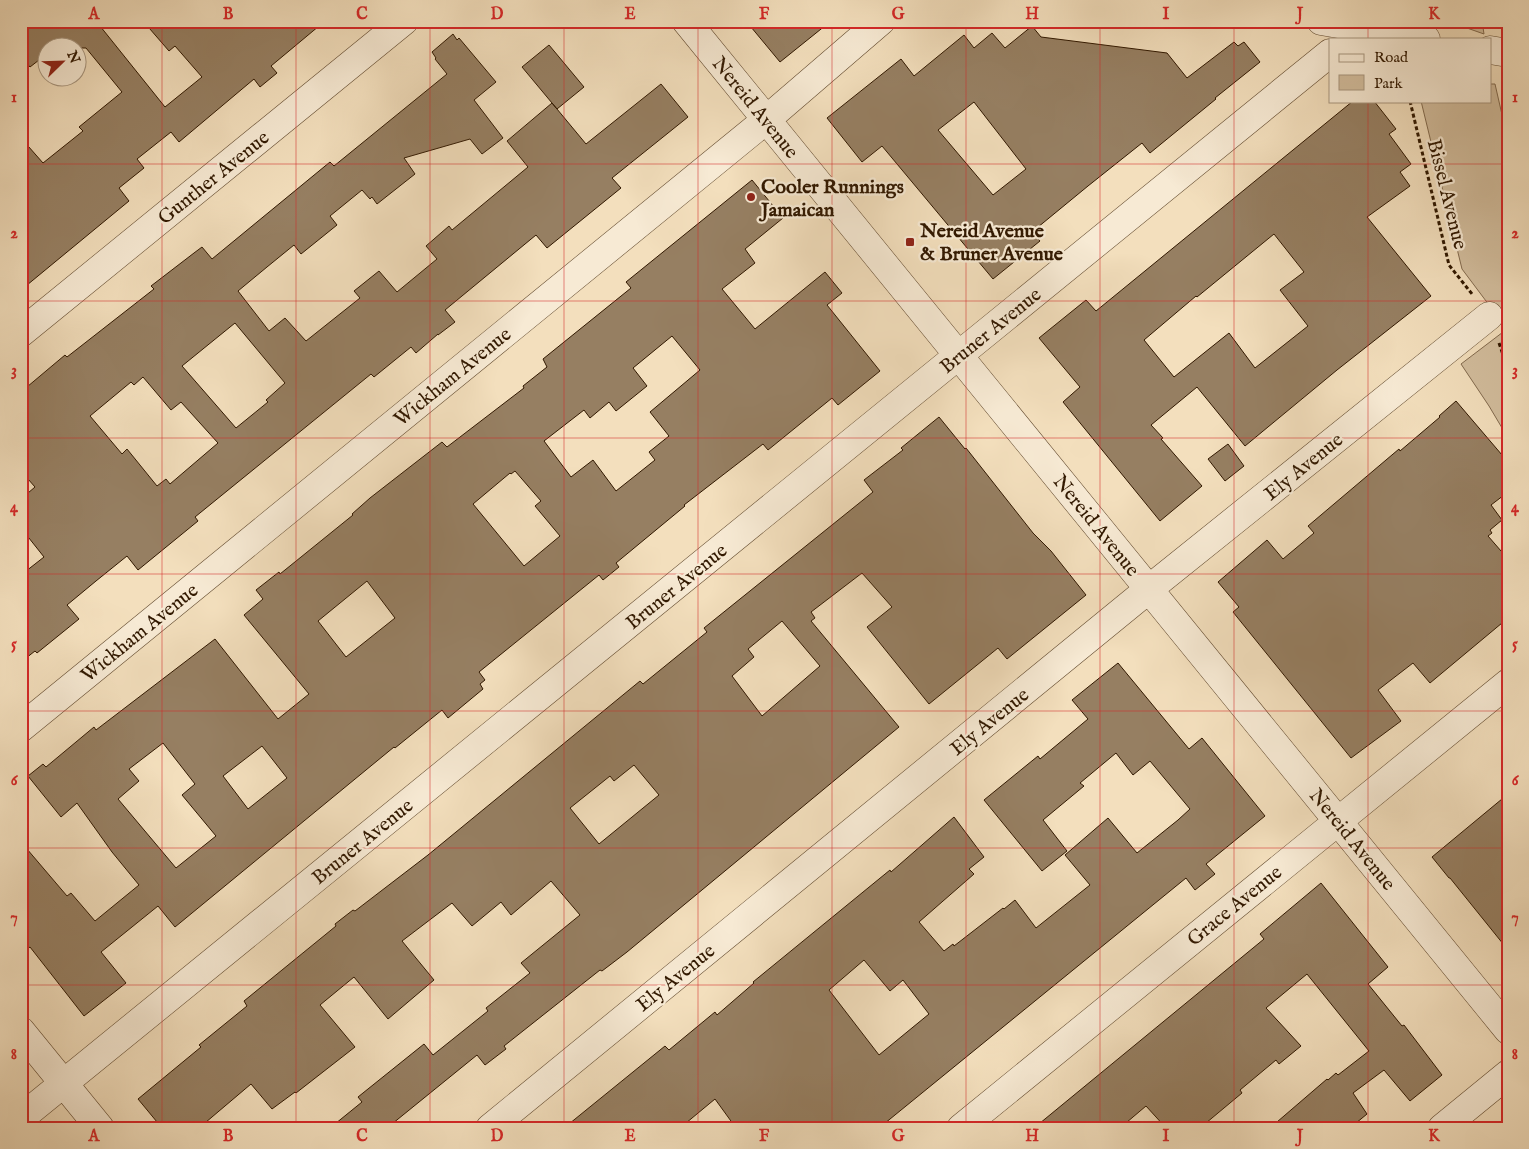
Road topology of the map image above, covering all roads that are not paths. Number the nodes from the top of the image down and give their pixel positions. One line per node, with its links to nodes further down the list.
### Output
1 (404, 21): 12 (street, Gunther Avenue)
2 (686, 21): 10 (street, Nereid Avenue)
3 (881, 21): 10 (street, Wickham Avenue)
4 (1321, 21): 5 (street)
5 (1354, 33): 6 (street)
6 (1414, 38)
7 (1492, 50): 8 (street)
8 (1508, 53)
9 (1329, 54): 13 (street, Bruner Avenue)
10 (766, 120): 13 (street, Nereid Avenue); 16 (street, Wickham Avenue)
11 (1489, 316): 14 (street, Ely Avenue)
12 (21, 333)
13 (959, 356): 14 (street, Nereid Avenue); 21 (street, Bruner Avenue)
14 (1149, 589): 17 (street, Nereid Avenue); 24 (street, Ely Avenue)
15 (1508, 683): 17 (street, Grace Avenue)
16 (21, 728)
17 (1338, 820): 18 (street, Nereid Avenue); 25 (street, Grace Avenue)
18 (1508, 1030)
19 (21, 1031): 21 (street)
20 (1508, 1074): 26 (street)
21 (64, 1083): 22 (street, Bruner Avenue); 23 (street)
22 (21, 1118)
23 (100, 1128)
24 (490, 1128)
25 (961, 1128)
26 (1442, 1128)

